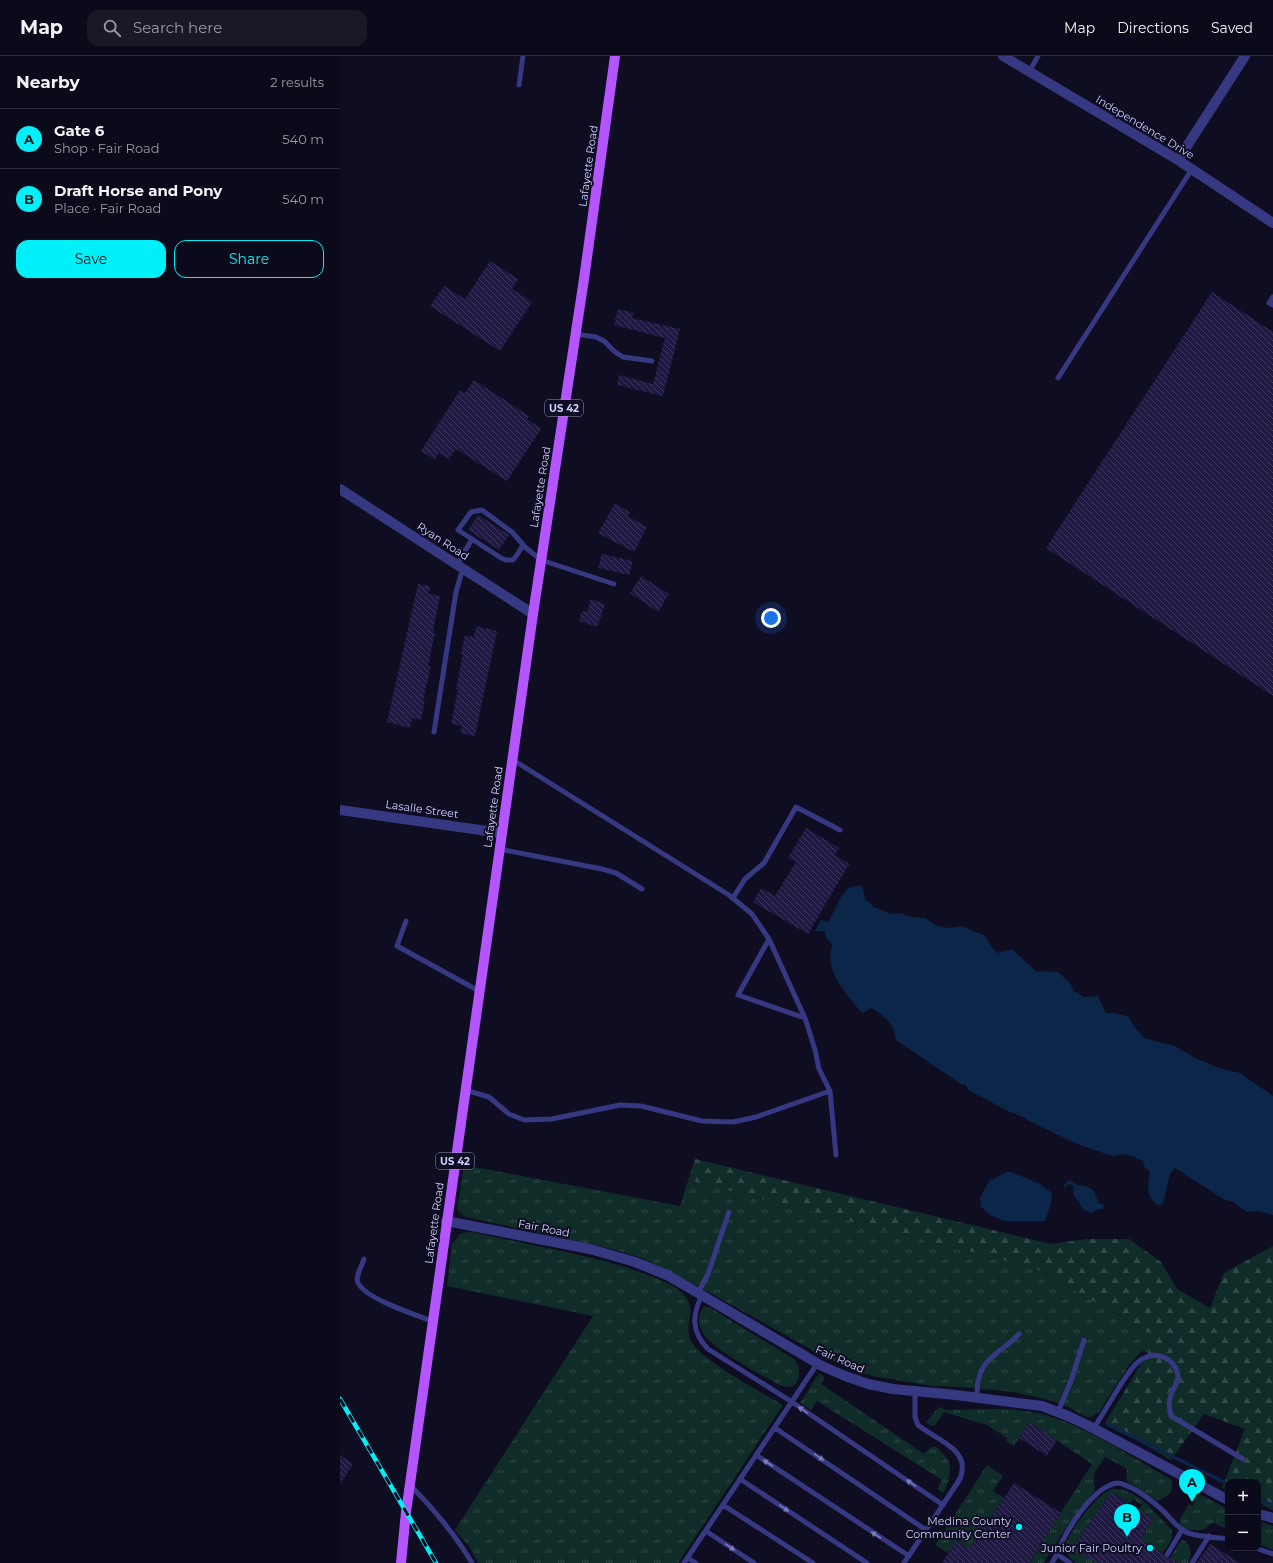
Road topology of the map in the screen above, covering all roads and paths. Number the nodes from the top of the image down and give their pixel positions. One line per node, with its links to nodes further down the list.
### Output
1 (523, 56): 7 (lane)
2 (615, 56): 13 (main road, Lafayette Road / US 42)
3 (1003, 56): 6 (street, Independence Drive)
4 (1038, 56): 6 (lane)
5 (1245, 56): 8 (street)
6 (1029, 72): 8 (street, Independence Drive)
7 (519, 85)
8 (1178, 160): 9 (street, Independence Drive)
9 (1192, 169): 10 (street, Independence Drive); 15 (lane)
10 (1273, 223)
11 (1273, 297): 12 (lane)
12 (1273, 305)
13 (576, 334): 14 (lane); 19 (main road, Lafayette Road / US 42)
14 (652, 360)
15 (1058, 378)
16 (340, 489): 20 (street, Ryan Road)
17 (472, 539): 18 (lane); 18 (lane); 20 (lane)
18 (523, 545): 19 (lane)
19 (541, 560): 21 (lane); 22 (main road, Lafayette Road / US 42)
20 (460, 567): 22 (street, Ryan Road); 23 (lane)
21 (614, 584)
22 (533, 614): 24 (main road, Lafayette Road / US 42)
23 (434, 732)
24 (512, 760): 27 (main road, Lafayette Road / US 42); 30 (lane)
25 (340, 810): 27 (street, Lasalle Street)
26 (840, 830): 30 (lane)
27 (501, 833): 28 (main road, Lafayette Road / US 42)
28 (499, 849): 29 (lane); 33 (main road, Lafayette Road / US 42)
29 (642, 889)
30 (733, 898): 32 (lane)
31 (406, 921): 33 (lane)
32 (769, 939): 34 (lane); 34 (lane)
33 (479, 991): 35 (main road, Lafayette Road / US 42)
34 (805, 1018): 36 (lane)
35 (465, 1090): 36 (lane); 39 (main road, Lafayette Road / US 42)
36 (830, 1091): 37 (lane)
37 (836, 1154)
38 (729, 1212): 41 (lane)
39 (446, 1221): 41 (street, Fair Road); 42 (main road, Lafayette Road / US 42)
40 (364, 1259): 42 (lane)
41 (700, 1294): 45 (street, Fair Road); 48 (lane)
42 (432, 1321): 55 (main road, Lafayette Road / US 42)
43 (1019, 1334): 47 (lane)
44 (1084, 1340): 49 (lane)
45 (817, 1364): 46 (street, Fair Road); 48 (lane)
46 (915, 1391): 47 (street, Fair Road); 58 (lane)
47 (977, 1397): 49 (street, Fair Road)
48 (792, 1402): 50 (lane); 58 (lane, one-way to 48)
49 (1058, 1412): 51 (street, Fair Road)
50 (775, 1428): 52 (lane); 61 (lane, one-way to 61)
51 (1094, 1428): 53 (lane); 56 (street, Fair Road)
52 (756, 1456): 54 (lane); 70 (lane, one-way to 52)
53 (1243, 1459)
54 (740, 1479): 57 (lane); 78 (lane, one-way to 78)
55 (409, 1484): 72 (main road, Lafayette Road / US 42); 73 (lane)
56 (1225, 1498)
57 (723, 1505): 63 (lane); 77 (lane)
58 (943, 1505): 61 (lane)
59 (1261, 1515): 60 (street)
60 (1273, 1518)
61 (926, 1530): 70 (lane)
62 (1182, 1530): 64 (lane); 67 (lane); 69 (lane)
63 (706, 1531): 71 (lane); 76 (lane, one-way to 76)
64 (1209, 1536): 65 (lane); 82 (lane)
65 (1225, 1539)
66 (1261, 1550): 68 (lane)
67 (1057, 1554): 80 (lane); 81 (lane)
68 (1273, 1554)
69 (1166, 1555)
70 (909, 1556): 79 (lane)
71 (688, 1558): 74 (lane); 75 (lane)
72 (401, 1563)
73 (472, 1563)
74 (684, 1563)
75 (696, 1563)
76 (754, 1563)
77 (813, 1563)
78 (867, 1563)
79 (904, 1563)
80 (1052, 1563)
81 (1070, 1563)
82 (1192, 1563)

